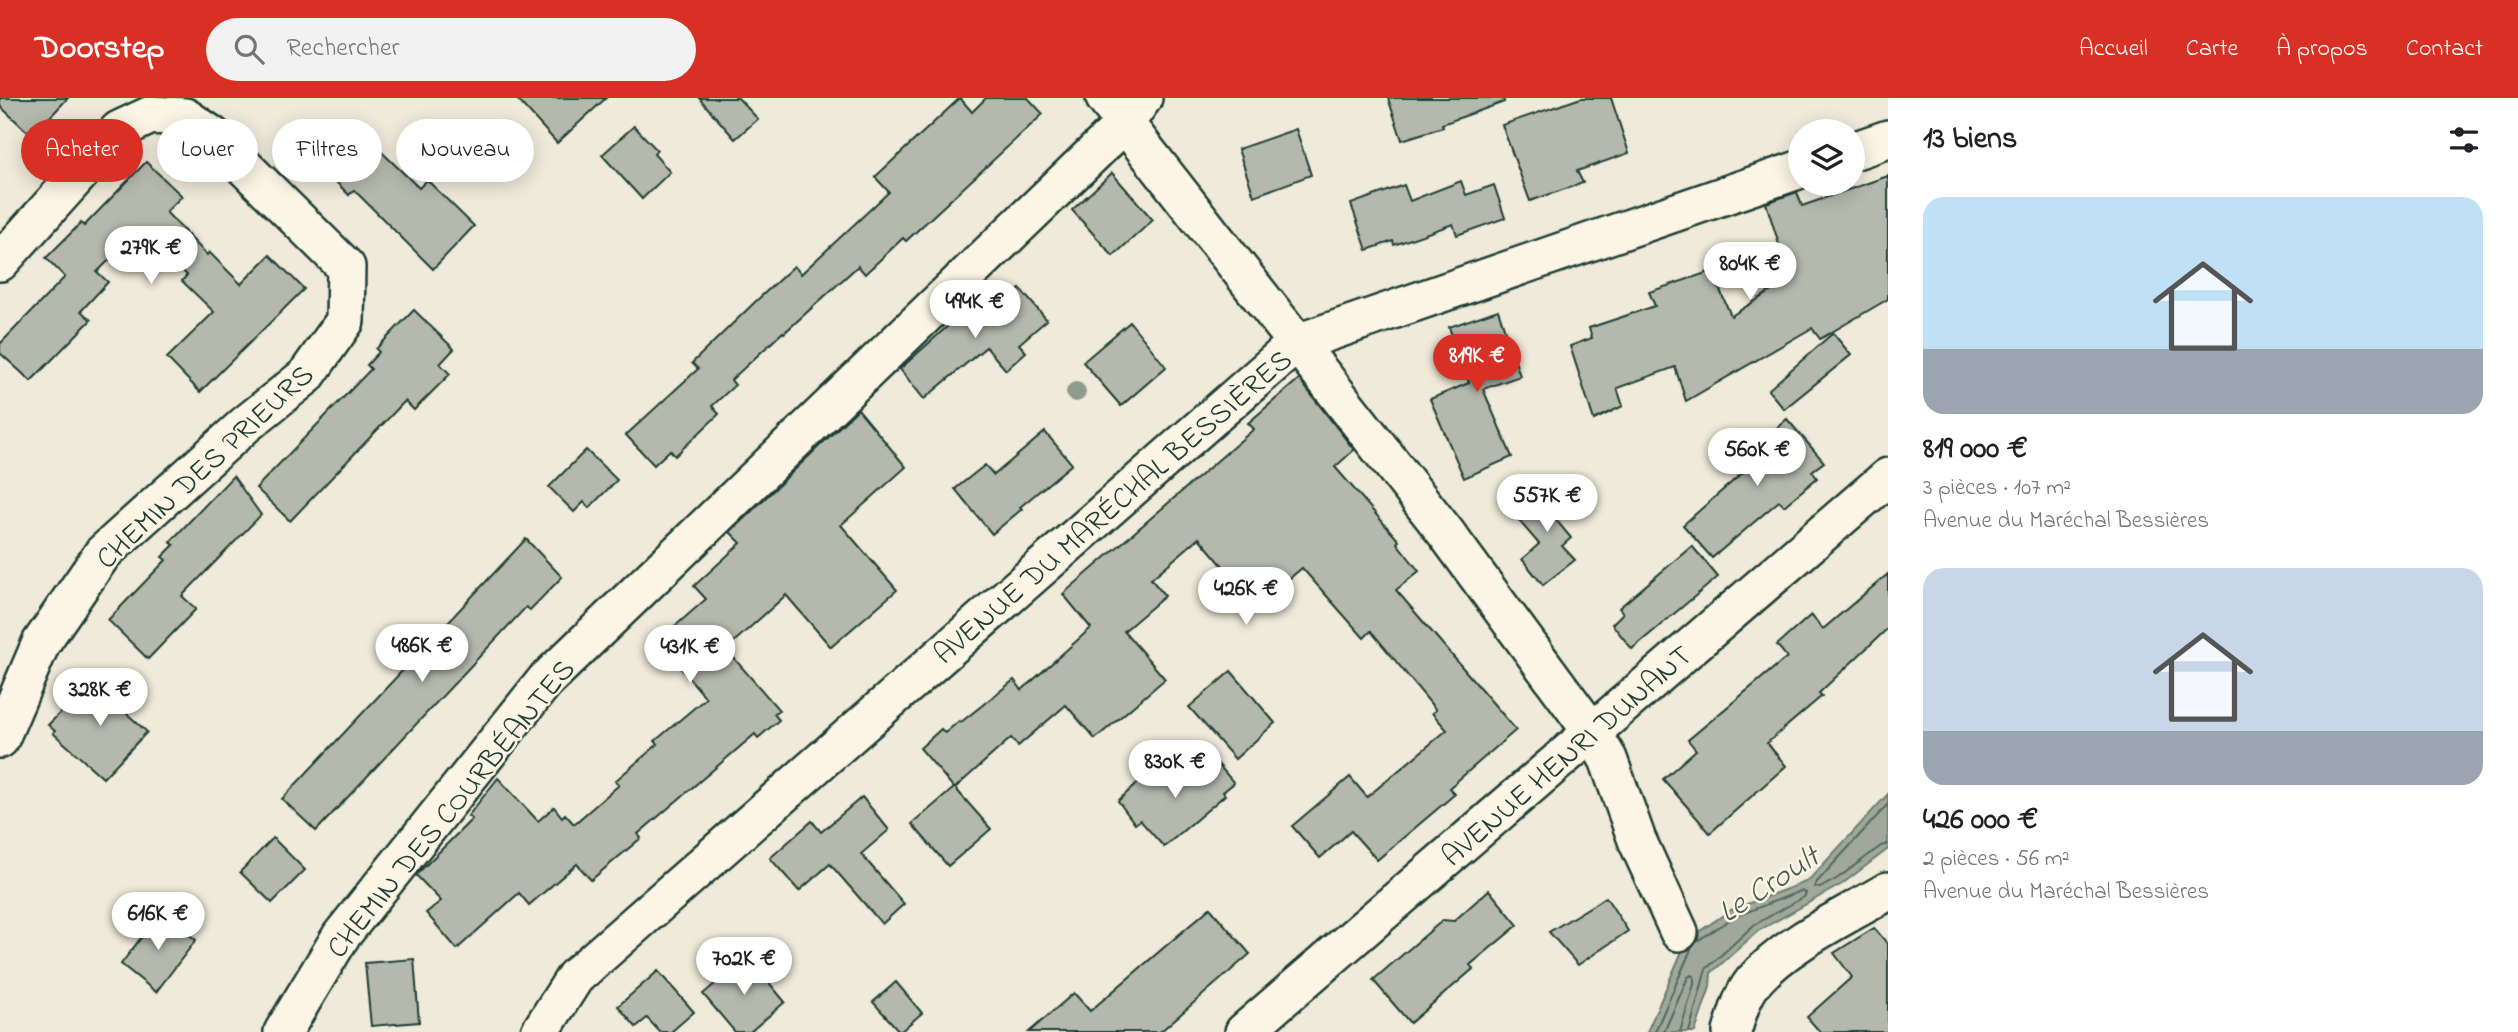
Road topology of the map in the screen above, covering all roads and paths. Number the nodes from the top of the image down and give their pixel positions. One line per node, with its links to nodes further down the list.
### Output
1 (1124, 106): 6 (street); 12 (street, CHEMIN DES COURBÉANTES)
2 (1888, 139): 3 (street)
3 (1865, 147)
4 (1788, 173): 6 (street, AVENUE DU MARÉCHAL BESSIÈRES)
5 (0, 261): 9 (street, CHEMIN DES PRIEURS)
6 (1297, 343): 8 (street); 13 (street, AVENUE DU MARÉCHAL BESSIÈRES)
7 (1888, 477): 8 (street, AVENUE HENRI DUNANT)
8 (1592, 732): 11 (street); 14 (street, AVENUE HENRI DUNANT)
9 (0, 738)
10 (1888, 891): 15 (street)
11 (1679, 932)
12 (283, 1032)
13 (540, 1032)
14 (1244, 1032)
15 (1732, 1032)

